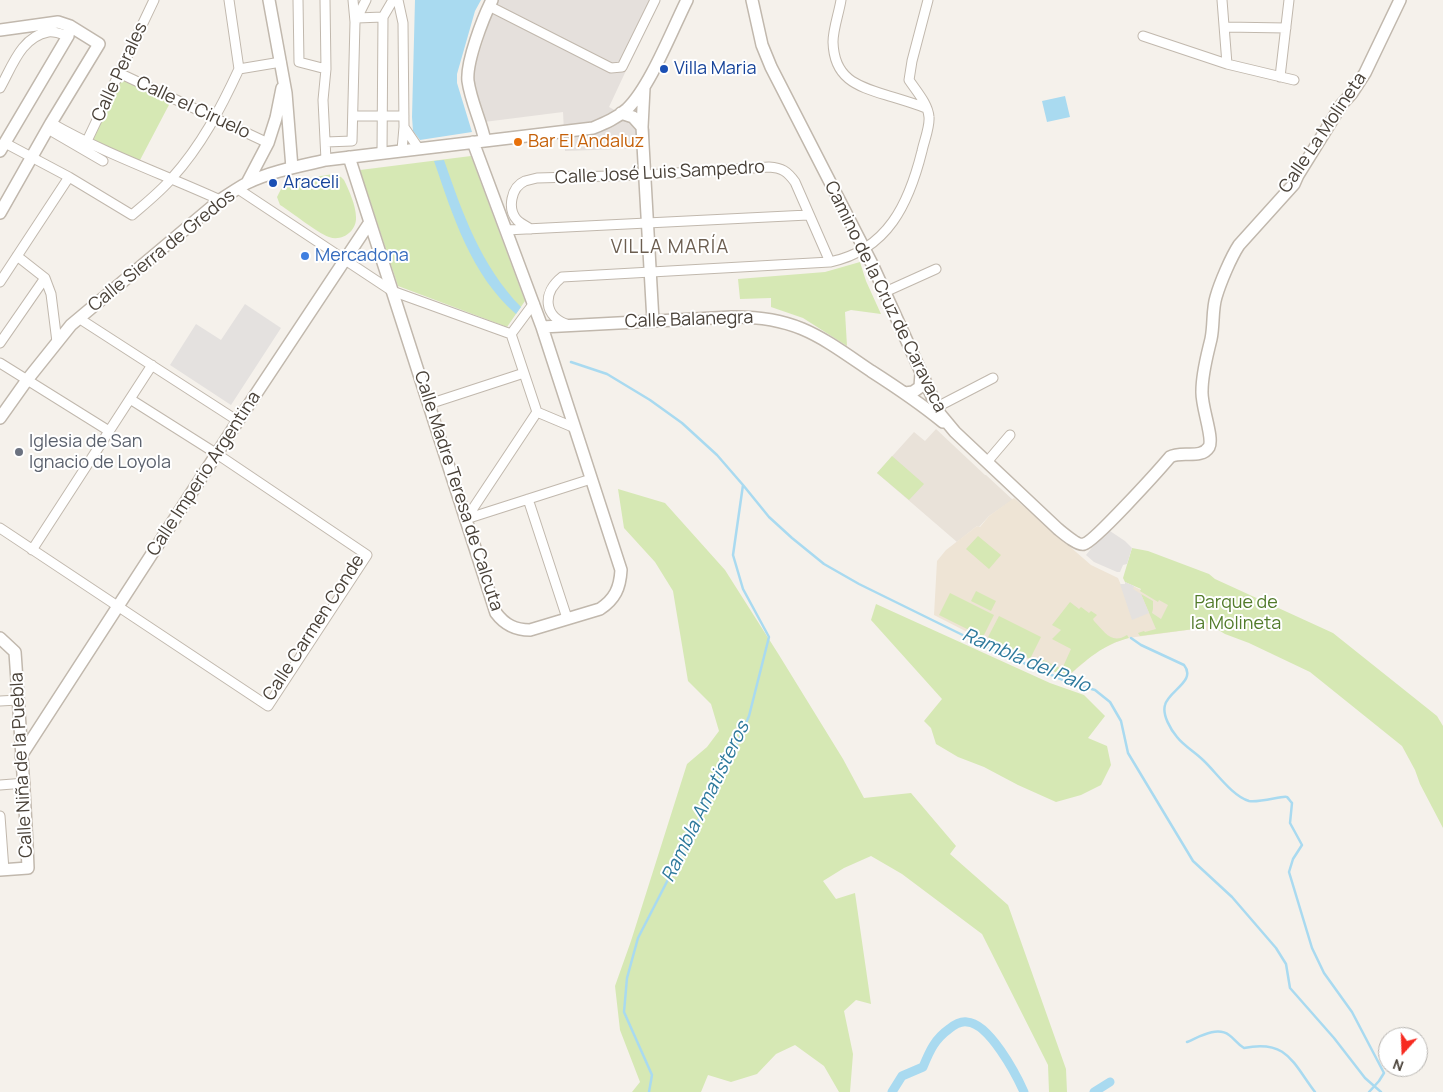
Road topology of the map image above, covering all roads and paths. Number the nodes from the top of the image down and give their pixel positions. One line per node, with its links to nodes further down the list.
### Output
1 (154, 0): 30 (street, Calle Perales)
2 (229, 0): 28 (street)
3 (269, 0): 26 (street)
4 (298, 0): 29 (street)
5 (326, 0): 29 (street)
6 (353, 0): 20 (street)
7 (366, 0): 20 (street)
8 (393, 0): 19 (street)
9 (398, 0): 41 (street)
10 (655, 0): 18 (street)
11 (687, 0): 34 (street, Calle Sierra de Gredos)
12 (752, 0): 72 (street, Camino de la Cruz de Caravaca)
13 (841, 0): 37 (street)
14 (928, 0): 37 (street)
15 (1222, 0): 21 (street)
16 (1288, 0): 22 (street)
17 (1400, 0): 113 (street, Calle La Molineta)
18 (490, 3): 47 (street)
19 (382, 17): 20 (street); 40 (street)
20 (356, 20): 39 (street)
21 (1225, 27): 22 (street); 27 (street)
22 (1286, 28): 31 (street)
23 (0, 30): 24 (street)
24 (69, 31): 35 (street); 44 (street); 48 (street)
25 (1143, 36): 27 (street)
26 (281, 62): 28 (street); 33 (street)
27 (1227, 64): 31 (street)
28 (239, 69): 43 (street)
29 (326, 69): 49 (street)
30 (119, 73): 43 (street, Calle el Ciruelo); 51 (street, Calle Perales)
31 (1280, 77): 32 (street)
32 (1294, 80)
33 (284, 82): 52 (street); 60 (street)
34 (644, 85): 36 (street, Calle Sierra de Gredos); 46 (street)
35 (0, 88)
36 (632, 102): 38 (street, Calle Sierra de Gredos); 42 (street)
37 (926, 108): 72 (street)
38 (621, 113): 42 (street); 47 (street, Calle Sierra de Gredos)
39 (353, 116): 40 (street); 49 (street)
40 (382, 116): 41 (street); 55 (street)
41 (404, 116): 45 (street)
42 (633, 117): 46 (street)
43 (215, 118): 52 (street, Calle el Ciruelo); 63 (street)
44 (49, 126): 51 (street); 57 (street); 59 (street)
45 (404, 127): 53 (street); 54 (street)
46 (642, 127): 61 (street)
47 (485, 141): 50 (street, Calle Sierra de Gredos)
48 (3, 142): 57 (street)
49 (326, 142): 58 (street)
50 (473, 142): 53 (street, Calle Sierra de Gredos); 71 (street, Calle Madre Teresa de Calcuta)
51 (86, 143): 63 (street)
52 (268, 143): 64 (street)
53 (419, 148): 54 (street, Calle Sierra de Gredos)
54 (402, 150): 55 (street, Calle Sierra de Gredos)
55 (382, 153): 56 (street, Calle Sierra de Gredos)
56 (349, 157): 58 (street, Calle Sierra de Gredos); 68 (street, Calle Madre Teresa de Calcuta)
57 (32, 158): 62 (street); 66 (street)
58 (326, 160): 60 (street, Calle Sierra de Gredos)
59 (103, 161)
60 (292, 168): 64 (street, Calle Sierra de Gredos)
61 (644, 175): 67 (street, Calle José Luis Sampedro); 69 (street); 70 (street, Calle José Luis Sampedro)
62 (69, 178): 63 (street); 73 (street)
63 (172, 178): 65 (street)
64 (242, 186): 65 (street, Calle Sierra de Gredos); 74 (street)
65 (220, 200): 83 (street, Calle Sierra de Gredos)
66 (0, 212)
67 (808, 215): 69 (street); 75 (street, Calle José Luis Sampedro)
68 (370, 222): 74 (street, Calle Imperio Argentina); 80 (street, Calle Madre Teresa de Calcuta)
69 (647, 222): 70 (street); 77 (street)
70 (530, 229): 71 (street)
71 (506, 230): 82 (street, Calle Madre Teresa de Calcuta)
72 (865, 249): 75 (street); 81 (street, Camino de la Cruz de Caravaca)
73 (17, 256): 78 (street); 79 (street)
74 (345, 260): 80 (street); 102 (street, Calle Imperio Argentina)
75 (830, 262): 77 (street)
76 (936, 269): 81 (street)
77 (650, 272): 84 (street); 85 (street)
78 (45, 278): 88 (street); 89 (street)
79 (0, 282)
80 (392, 291): 87 (street); 98 (street, Calle Madre Teresa de Calcuta)
81 (885, 292): 91 (street, Camino de la Cruz de Caravaca)
82 (534, 303): 86 (street, Calle Madre Teresa de Calcuta); 87 (street)
83 (80, 319): 88 (street, Calle Sierra de Gredos); 92 (street)
84 (653, 321): 85 (street, Calle Balanegra); 96 (street, Calle Balanegra)
85 (571, 325): 86 (street, Calle Balanegra)
86 (542, 327): 103 (street, Calle Madre Teresa de Calcuta)
87 (511, 334): 93 (street)
88 (57, 342): 95 (street, Calle Sierra de Gredos)
89 (0, 343)
90 (0, 363): 95 (street)
91 (919, 364): 96 (street); 99 (street, Camino de la Cruz de Caravaca)
92 (152, 365): 97 (street); 102 (street)
93 (524, 373): 98 (street); 100 (street)
94 (993, 378): 99 (street)
95 (28, 380): 101 (street, Calle Sierra de Gredos); 104 (street)
96 (905, 394): 105 (street, Calle Balanegra)
97 (130, 399): 104 (street); 107 (street)
98 (429, 404): 111 (street, Calle Madre Teresa de Calcuta)
99 (937, 408): 105 (street, Camino de la Cruz de Caravaca)
100 (536, 412): 103 (street); 111 (street)
101 (0, 418)
102 (238, 421): 107 (street, Calle Imperio Argentina)
103 (575, 428): 109 (street, Calle Madre Teresa de Calcuta)
104 (109, 431): 114 (street)
105 (955, 432): 108 (street, Camino de la Cruz de Caravaca)
106 (1010, 435): 108 (street)
107 (217, 454): 115 (street, Calle Imperio Argentina); 115 (street, Calle Carmen Conde)
108 (987, 462): 113 (street, Camino de la Cruz de Caravaca)
109 (591, 479): 110 (street); 116 (street, Calle Madre Teresa de Calcuta)
110 (528, 499): 111 (street); 116 (street)
111 (466, 519): 116 (street, Calle Madre Teresa de Calcuta)
112 (0, 528): 114 (street)
113 (1086, 544)
114 (32, 550): 115 (street)
115 (119, 606): 121 (street, Calle Imperio Argentina)
116 (567, 618)
117 (0, 638): 118 (street, Calle Niña de la Puebla)
118 (18, 700): 119 (street); 120 (street, Calle Niña de la Puebla)
119 (0, 702)
120 (19, 727): 121 (street); 122 (street, Calle Niña de la Puebla)
121 (39, 727): 122 (street, Calle Imperio Argentina)
122 (21, 756): 123 (street, Calle Niña de la Puebla)
123 (25, 783): 124 (street); 126 (street, Calle Niña de la Puebla)
124 (0, 785)
125 (0, 816): 126 (street)
126 (2, 870)

